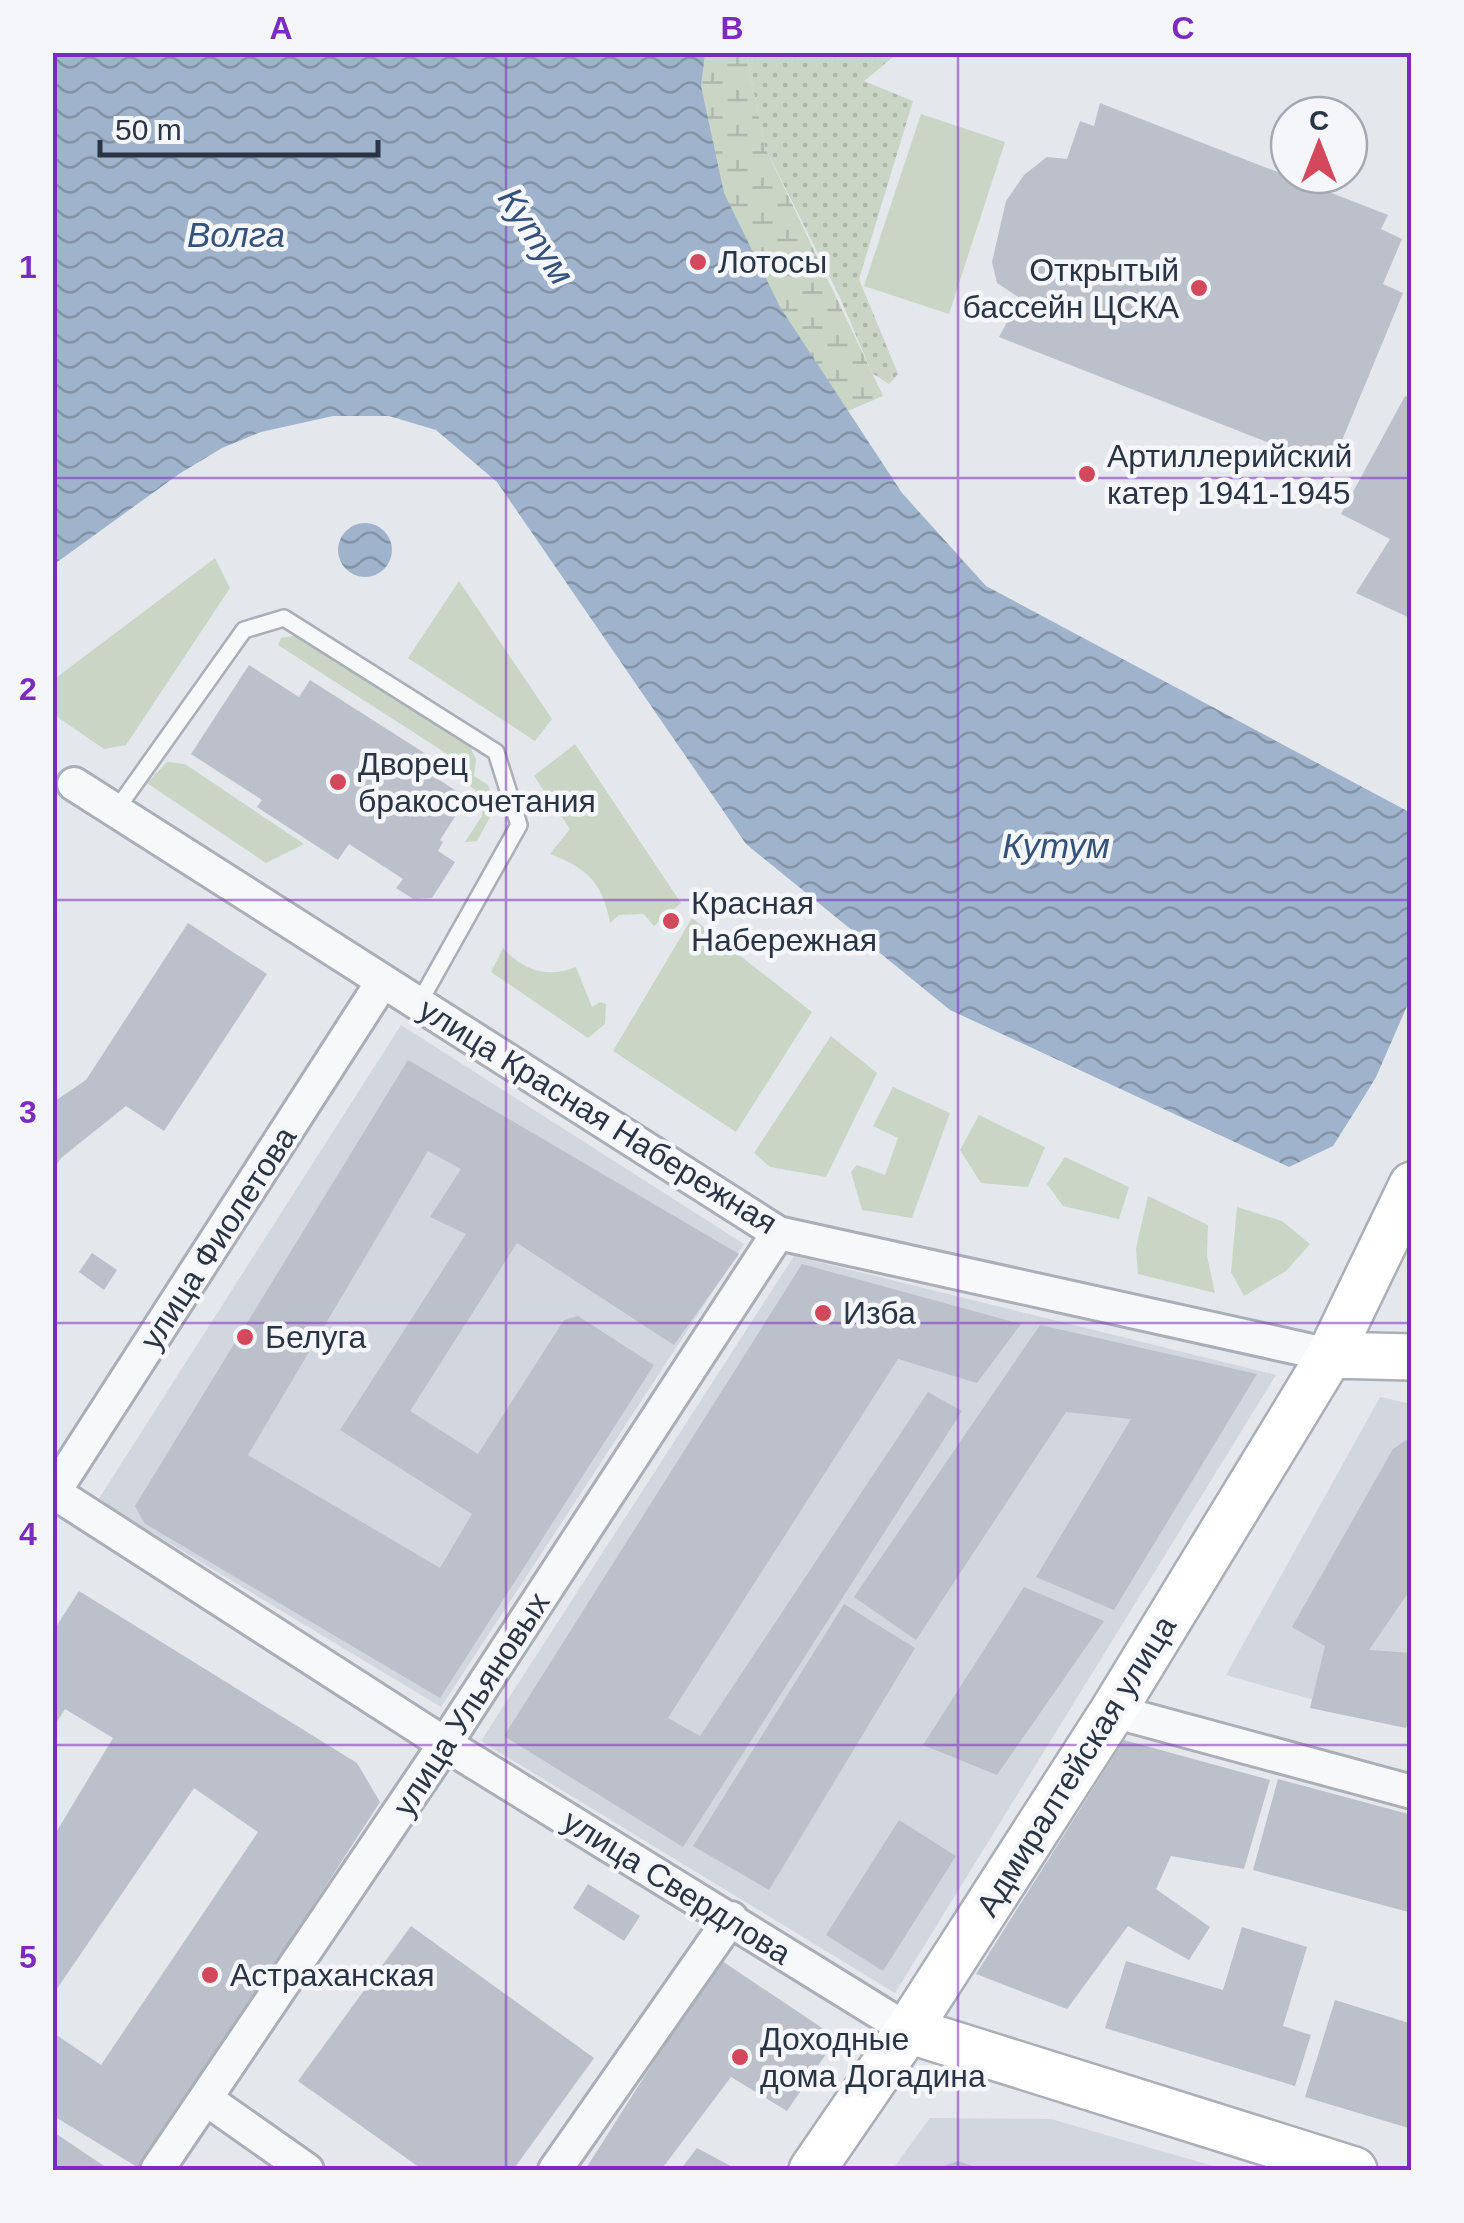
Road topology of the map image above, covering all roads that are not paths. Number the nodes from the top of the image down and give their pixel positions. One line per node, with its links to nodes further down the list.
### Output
1 (74, 784): 2 (street, улица Красная Набережная)
2 (116, 810): 3 (street, улица Красная Набережная); 4 (lane)
3 (383, 982): 4 (street, улица Красная Набережная); 9 (street, улица Фиолетова)
4 (419, 1003): 6 (street, улица Красная Набережная)
5 (1412, 1185): 7 (main road, Адмиралтейская улица)
6 (778, 1233): 7 (street, улица Красная Набережная); 11 (street, улица Ульяновых)
7 (1330, 1356): 8 (main road, улица Красная Набережная); 10 (main road, Адмиралтейская улица)
8 (1412, 1356)
9 (53, 1493): 11 (street, улица Свердлова)
10 (1113, 1712): 12 (street); 14 (main road, Адмиралтейская улица)
11 (445, 1744): 13 (street, улица Свердлова); 15 (street, улица Ульяновых)
12 (1412, 1792)
13 (731, 1918): 14 (street, улица Свердлова); 18 (street)
14 (908, 2030): 19 (main road, Адмиралтейская улица); 20 (main road, улица Свердлова)
15 (206, 2099): 16 (street, улица Ульяновых); 17 (street)
16 (157, 2170)
17 (307, 2170)
18 (555, 2170)
19 (812, 2170)
20 (1354, 2170)

